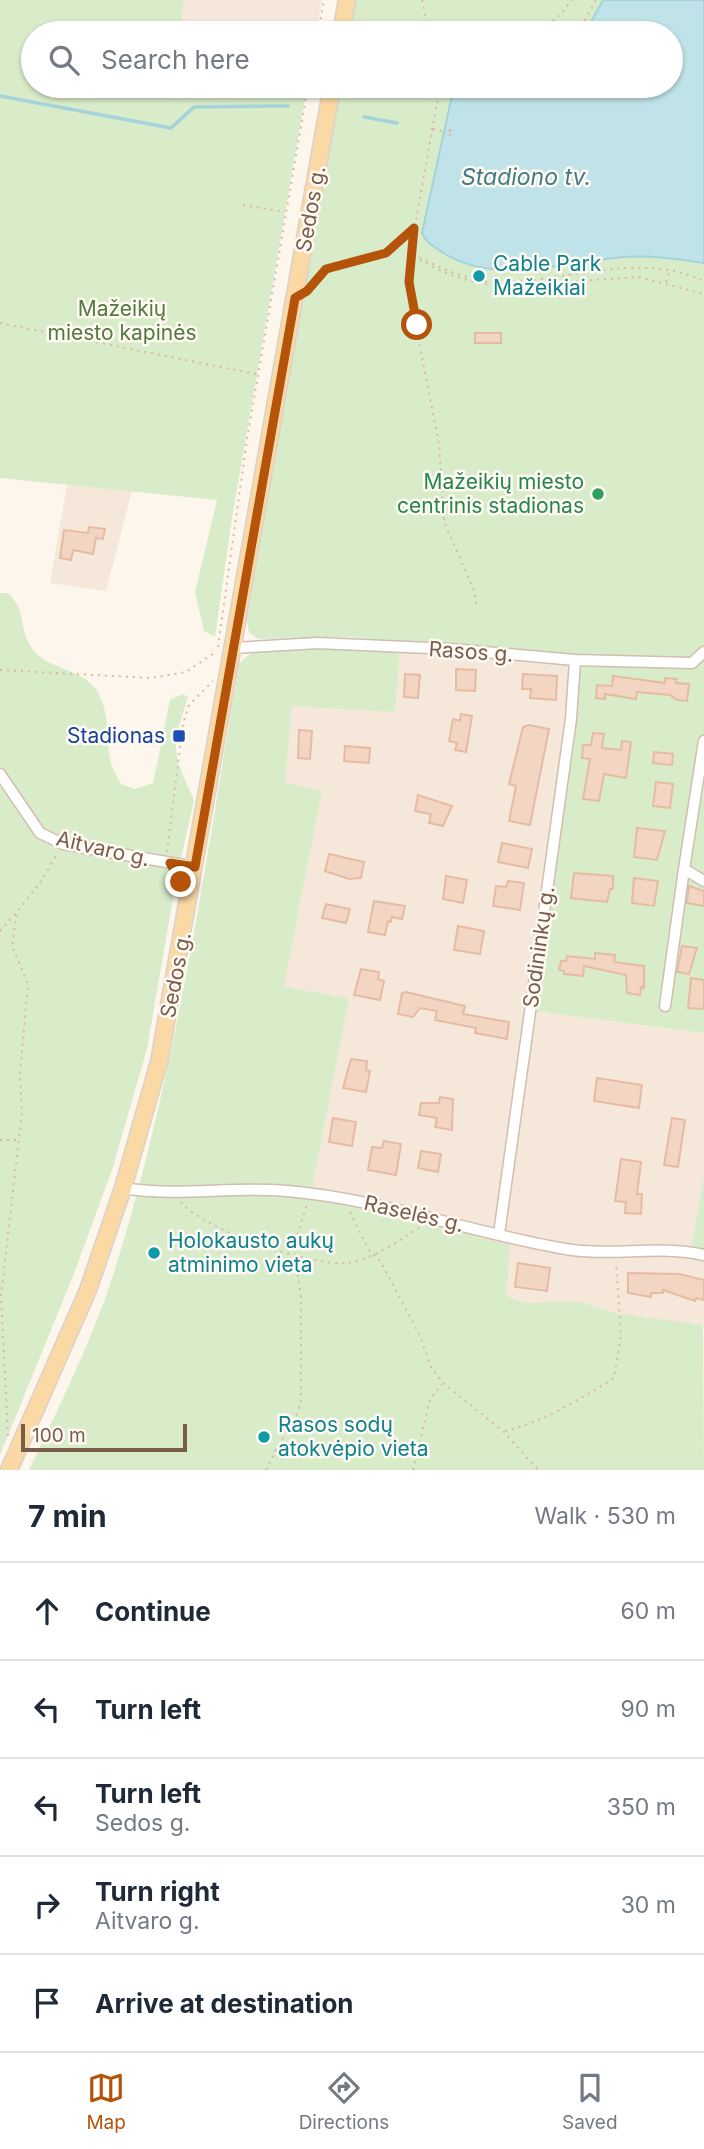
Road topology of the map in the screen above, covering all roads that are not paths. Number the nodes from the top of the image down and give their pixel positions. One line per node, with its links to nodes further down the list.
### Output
1 (347, 0): 2 (main road)
2 (343, 21)
3 (330, 98): 4 (main road, Sedos g.)
4 (225, 650): 6 (street, Rasos g.); 11 (main road, Sedos g.)
5 (704, 652): 7 (street)
6 (576, 660): 7 (street, Rasos g.); 16 (street, Sodininkų g.)
7 (692, 663): 8 (street)
8 (704, 667)
9 (704, 741): 12 (street)
10 (0, 774): 11 (street, Aitvaro g.)
11 (195, 867): 15 (main road, Sedos g.)
12 (684, 869): 13 (street); 14 (street)
13 (704, 881)
14 (665, 1006)
15 (123, 1188): 16 (street, Raselės g.); 18 (main road, Sedos g.)
16 (499, 1234): 17 (street, Raselės g.)
17 (704, 1255)
18 (9, 1470)

